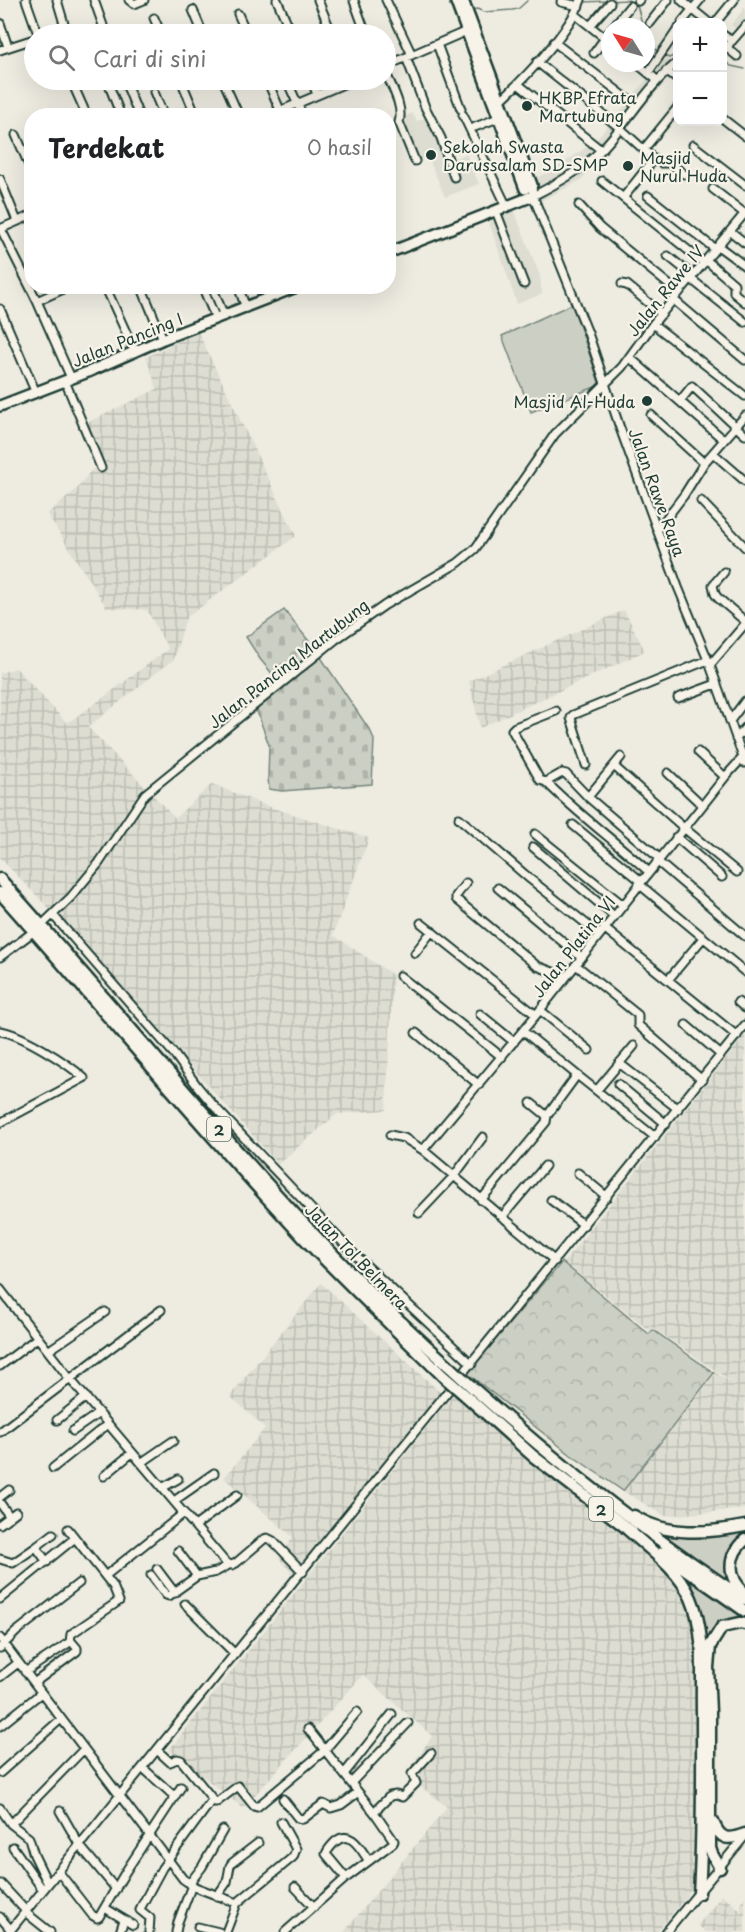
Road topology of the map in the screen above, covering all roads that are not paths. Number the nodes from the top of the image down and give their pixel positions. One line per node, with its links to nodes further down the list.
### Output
1 (26, 0): 31 (street)
2 (57, 0): 32 (street)
3 (94, 0): 33 (street)
4 (129, 0): 5 (street)
5 (144, 0)
6 (277, 0): 37 (street)
7 (318, 0): 38 (street)
8 (387, 0): 54 (street)
9 (455, 0): 42 (main road)
10 (463, 0): 42 (main road)
11 (668, 0): 26 (street)
12 (681, 0): 20 (street)
13 (700, 0): 20 (street)
14 (734, 0): 29 (street)
15 (354, 1): 39 (street)
16 (561, 2): 17 (street)
17 (580, 3): 23 (street)
18 (610, 3): 40 (street)
19 (630, 6): 25 (street)
20 (693, 9): 27 (street); 28 (street)
21 (193, 10): 35 (street)
22 (238, 14): 36 (street)
23 (576, 15): 40 (street); 48 (street)
24 (154, 18): 34 (street)
25 (620, 18)
26 (654, 18)
27 (685, 18)
28 (703, 18)
29 (719, 18)
30 (0, 23): 51 (street)
31 (34, 24)
32 (64, 24)
33 (103, 24)
34 (157, 24)
35 (199, 24)
36 (242, 24)
37 (288, 24)
38 (329, 24)
39 (362, 24)
40 (591, 26): 43 (street)
41 (745, 26): 46 (street)
42 (470, 29): 49 (street); 76 (main road); 89 (main road)
43 (601, 35)
44 (673, 36): 60 (street)
45 (727, 38): 46 (street)
46 (731, 41): 55 (street)
47 (24, 42): 51 (street)
48 (554, 42): 57 (street); 78 (street)
49 (437, 44): 54 (street); 111 (street)
50 (601, 46): 53 (street)
51 (8, 47): 52 (street)
52 (0, 50)
53 (594, 53)
54 (409, 56): 56 (street); 102 (street)
55 (736, 56)
56 (396, 62)
57 (537, 62): 63 (street); 92 (street)
58 (673, 66): 59 (street)
59 (666, 71): 61 (street); 62 (street)
60 (648, 73): 62 (street)
61 (673, 76)
62 (657, 80): 78 (street)
63 (518, 84): 76 (street); 97 (street)
64 (75, 90): 79 (street)
65 (111, 90): 80 (street)
66 (128, 90): 81 (street)
67 (185, 90): 83 (street)
68 (227, 90): 84 (street)
69 (271, 90): 85 (street)
70 (291, 90): 77 (street)
71 (315, 90): 75 (street)
72 (327, 90): 75 (street)
73 (392, 90): 100 (street)
74 (154, 92): 82 (street)
75 (317, 94): 77 (street)
76 (501, 100): 107 (main road)
77 (297, 103): 86 (street); 87 (street)
78 (637, 106): 92 (street)
79 (83, 108)
80 (117, 108)
81 (136, 108)
82 (161, 108)
83 (193, 108)
84 (235, 108)
85 (279, 108)
86 (285, 108)
87 (299, 108)
88 (673, 113): 96 (street)
89 (498, 118): 91 (street); 107 (main road)
90 (727, 121): 94 (street)
91 (476, 127)
92 (620, 129): 96 (street); 97 (street)
93 (16, 135): 98 (street)
94 (745, 136)
95 (693, 145): 105 (street)
96 (644, 149): 99 (street)
97 (601, 150): 107 (street)
98 (24, 154)
99 (654, 159): 101 (street); 109 (street)
100 (415, 160)
101 (684, 174)
102 (454, 177)
103 (0, 179): 115 (street)
104 (602, 181): 109 (street)
105 (745, 185)
106 (713, 189): 113 (street)
107 (530, 190): 111 (main road); 152 (street, Jalan Rawe Raya)
108 (648, 196): 119 (street)
109 (623, 198): 122 (street)
110 (579, 205): 128 (street)
111 (507, 207): 112 (main road)
112 (496, 211): 120 (main road); 126 (street)
113 (745, 213): 117 (street, Jalan Rawe IV)
114 (24, 218): 115 (street)
115 (17, 221): 116 (street)
116 (0, 229): 124 (street)
117 (730, 231): 118 (street); 119 (street, Jalan Rawe IV)
118 (745, 243)
119 (717, 248): 122 (street, Jalan Rawe IV); 123 (street)
120 (396, 250)
121 (668, 256): 125 (street)
122 (705, 262): 125 (street, Jalan Rawe IV); 139 (street)
123 (745, 266)
124 (24, 276)
125 (692, 278): 128 (street, Jalan Rawe IV); 144 (street)
126 (524, 284)
127 (622, 284): 142 (street)
128 (679, 293): 137 (street, Jalan Rawe IV)
129 (33, 294): 138 (street)
130 (54, 294): 138 (street)
131 (109, 294): 147 (street)
132 (144, 294): 146 (street)
133 (206, 294): 143 (street)
134 (214, 294): 143 (street)
135 (241, 294): 140 (street)
136 (280, 294): 140 (main road, Jalan Pancing I)
137 (674, 300): 142 (street, Jalan Rawe IV); 149 (street)
138 (37, 301): 151 (street)
139 (745, 302)
140 (246, 308): 143 (main road, Jalan Pancing I)
141 (0, 309): 153 (street)
142 (662, 314): 145 (street, Jalan Rawe IV)
143 (220, 318): 146 (main road, Jalan Pancing I)
144 (745, 322)
145 (653, 324): 148 (street, Jalan Rawe IV); 154 (street)
146 (163, 339): 147 (main road, Jalan Pancing I)
147 (135, 352): 151 (main road, Jalan Pancing I)
148 (629, 357): 152 (street, Jalan Rawe IV); 155 (street)
149 (745, 361): 150 (street)
150 (745, 368)
151 (68, 380): 153 (main road, Jalan Pancing I); 164 (street)
152 (605, 384): 167 (street, Jalan Rawe Raya); 205 (street, Jalan Pancing Martubung)
153 (36, 393): 156 (main road, Jalan Pancing I)
154 (745, 396)
155 (680, 401): 159 (street); 161 (street)
156 (0, 406)
157 (651, 415): 163 (street)
158 (745, 416): 159 (street)
159 (736, 427): 160 (street); 161 (street)
160 (745, 435)
161 (724, 440): 162 (street)
162 (713, 453): 163 (street); 165 (street)
163 (704, 463): 167 (street)
164 (102, 468)
165 (745, 481)
166 (700, 501): 168 (street)
167 (658, 529): 171 (street, Jalan Rawe Raya)
168 (745, 547)
169 (724, 572): 170 (street)
170 (745, 622): 171 (street)
171 (709, 663): 172 (street, Jalan Rawe Raya); 182 (street)
172 (716, 684): 173 (street); 176 (street, Jalan Rawe Raya)
173 (678, 698)
174 (745, 701): 176 (street)
175 (556, 711): 186 (street)
176 (730, 722): 178 (street, Jalan Rawe Raya)
177 (745, 728): 178 (street)
178 (736, 739): 181 (street, Jalan Rawe Raya)
179 (698, 752): 185 (street)
180 (621, 757): 187 (street)
181 (744, 759): 185 (street, Jalan Platina VI)
182 (586, 765)
183 (616, 768): 191 (street)
184 (668, 773): 188 (street)
185 (725, 777): 188 (street, Jalan Platina VI)
186 (546, 782): 187 (street); 196 (street)
187 (588, 797): 195 (street)
188 (702, 805): 191 (street, Jalan Platina VI)
189 (459, 818): 209 (street)
190 (573, 825): 201 (street)
191 (684, 828): 193 (street, Jalan Platina VI); 197 (street)
192 (535, 834): 204 (street)
193 (676, 837): 195 (street, Jalan Platina VI); 198 (street)
194 (533, 847): 206 (street)
195 (658, 859): 196 (street, Jalan Platina VI); 212 (street)
196 (649, 872): 201 (street, Jalan Platina VI)
197 (737, 872)
198 (722, 877)
199 (0, 879): 269 (highway, Jalan Tol Belmera / 2)
200 (466, 883): 220 (street)
201 (640, 883): 204 (street, Jalan Platina VI); 213 (street)
202 (498, 888): 216 (street)
203 (0, 893): 269 (highway, Jalan Tol Belmera / 2)
204 (623, 905): 206 (street, Jalan Platina VI)
205 (53, 915): 207 (street, Jalan Pancing Martubung); 267 (street)
206 (614, 916): 209 (street, Jalan Platina VI)
207 (45, 922)
208 (421, 923): 210 (street)
209 (602, 931): 216 (street, Jalan Platina VI); 221 (street)
210 (432, 932): 214 (street); 224 (street)
211 (29, 935): 215 (street)
212 (745, 936)
213 (703, 938): 218 (street); 221 (street)
214 (415, 953)
215 (0, 957)
216 (581, 957): 217 (street, Jalan Platina VI)
217 (576, 965): 220 (street, Jalan Platina VI); 239 (street)
218 (745, 972)
219 (400, 976): 236 (street)
220 (566, 977): 224 (street, Jalan Platina VI)
221 (668, 980): 231 (street)
222 (738, 1002): 223 (street)
223 (745, 1008)
224 (538, 1012): 229 (street, Jalan Platina VI); 234 (street)
225 (480, 1014): 232 (street)
226 (686, 1025): 235 (street)
227 (745, 1025): 231 (street)
228 (0, 1031): 246 (street)
229 (523, 1031): 232 (street, Jalan Platina VI); 238 (street)
230 (416, 1033): 241 (street)
231 (737, 1036): 235 (street)
232 (514, 1042): 236 (street, Jalan Platina VI)
233 (634, 1046): 237 (street)
234 (589, 1050)
235 (722, 1055): 239 (street)
236 (502, 1056): 241 (street, Jalan Platina VI)
237 (619, 1063): 242 (street); 244 (street)
238 (578, 1075): 242 (street); 245 (street)
239 (702, 1080): 244 (street)
240 (618, 1084): 247 (street)
241 (479, 1085): 251 (street, Jalan Platina VI)
242 (597, 1089): 250 (street)
243 (531, 1102): 245 (street)
244 (678, 1109): 247 (street)
245 (547, 1116): 256 (street)
246 (0, 1123)
247 (666, 1125): 250 (street)
248 (390, 1134): 251 (street)
249 (483, 1137): 254 (street)
250 (655, 1137): 255 (street)
251 (423, 1150): 254 (street)
252 (545, 1166): 259 (street)
253 (578, 1173): 255 (street)
254 (454, 1176): 256 (street); 258 (street)
255 (607, 1197): 260 (street)
256 (481, 1200): 259 (street)
257 (551, 1200): 260 (street)
258 (419, 1213)
259 (502, 1217): 261 (street)
260 (584, 1225): 261 (street)
261 (555, 1261): 267 (street)
262 (0, 1289): 265 (street)
263 (161, 1310): 270 (street)
264 (105, 1312): 266 (street)
265 (37, 1338): 266 (street); 268 (street)
266 (48, 1351): 270 (street)
267 (472, 1364): 307 (street)
268 (0, 1366)
269 (446, 1371): 271 (highway, Jalan Tol Belmera / 2, bridge)
270 (70, 1378): 272 (street); 277 (street)
271 (469, 1392): 287 (highway, Jalan Tol Belmera / 2); 296 (highway, Jalan Tol Belmera / 2)
272 (86, 1397): 273 (street); 274 (street)
273 (99, 1413): 275 (street); 276 (street)
274 (57, 1420)
275 (108, 1424): 279 (street); 281 (street)
276 (73, 1431)
277 (0, 1432)
278 (173, 1441): 280 (street)
279 (132, 1453): 280 (street); 283 (street)
280 (141, 1463): 285 (street)
281 (53, 1468)
282 (214, 1473): 290 (street)
283 (104, 1476)
284 (178, 1479): 285 (street)
285 (162, 1488): 290 (street)
286 (9, 1490): 289 (street)
287 (601, 1494): 295 (highway); 315 (highway, Jalan Tol Belmera / 2)
288 (237, 1496): 294 (street)
289 (0, 1497)
290 (174, 1501): 292 (street)
291 (0, 1503): 293 (street)
292 (184, 1513): 294 (street); 309 (street)
293 (0, 1524)
294 (195, 1526): 305 (street)
295 (745, 1526)
296 (626, 1528): 317 (highway, Jalan Tol Belmera / 2); 370 (highway)
297 (68, 1529): 299 (street)
298 (53, 1534): 301 (street)
299 (75, 1538): 304 (street); 309 (street)
300 (745, 1540): 313 (highway)
301 (36, 1547): 303 (street); 304 (street)
302 (178, 1551): 310 (street)
303 (0, 1558)
304 (47, 1562): 314 (street)
305 (229, 1565): 307 (street); 310 (street)
306 (157, 1569): 312 (street)
307 (303, 1572): 321 (street)
308 (151, 1575): 312 (street)
309 (105, 1576): 319 (street)
310 (197, 1576): 312 (street)
311 (79, 1583): 320 (street)
312 (175, 1593)
313 (745, 1593)
314 (0, 1599)
315 (745, 1599)
316 (185, 1604): 321 (street)
317 (745, 1611)
318 (745, 1624): 350 (highway)
319 (71, 1641): 323 (street); 325 (street)
320 (2, 1643): 322 (street)
321 (235, 1654): 334 (street)
322 (18, 1663): 323 (street); 324 (street)
323 (25, 1672): 325 (street)
324 (0, 1677)
325 (34, 1683): 326 (street)
326 (41, 1693): 329 (street); 331 (street)
327 (357, 1712): 335 (street)
328 (392, 1714): 339 (street)
329 (61, 1719): 333 (street); 338 (street)
330 (408, 1723): 340 (street)
331 (0, 1726)
332 (309, 1729): 335 (street)
333 (84, 1749): 343 (street); 352 (street)
334 (157, 1750): 337 (street); 346 (street)
335 (324, 1751): 339 (street); 346 (street)
336 (431, 1753): 349 (street)
337 (143, 1768): 343 (street); 344 (street)
338 (0, 1773)
339 (344, 1774): 340 (street)
340 (351, 1783): 342 (street)
341 (181, 1787): 344 (street)
342 (357, 1792): 345 (street); 349 (street)
343 (120, 1796): 354 (street); 357 (street)
344 (174, 1796): 354 (street)
345 (283, 1799)
346 (212, 1800): 359 (street)
347 (0, 1808): 352 (street)
348 (60, 1811): 357 (street)
349 (374, 1812): 360 (street)
350 (711, 1817): 355 (highway); 361 (highway)
351 (281, 1822): 372 (street)
352 (11, 1824): 365 (street)
353 (223, 1830): 366 (street)
354 (149, 1835): 359 (street); 368 (street)
355 (745, 1835): 361 (street)
356 (258, 1843): 371 (street)
357 (80, 1846): 362 (street); 368 (street)
358 (13, 1847): 369 (street)
359 (168, 1860): 366 (street); 383 (street)
360 (369, 1862): 363 (street); 363 (street)
361 (720, 1868): 370 (street)
362 (58, 1871): 365 (street); 374 (street)
363 (346, 1878): 373 (street)
364 (1, 1884): 375 (street)
365 (48, 1884): 369 (street)
366 (190, 1885): 371 (street); 384 (street)
367 (296, 1887): 373 (street)
368 (116, 1889): 374 (street)
369 (43, 1890): 375 (street)
370 (699, 1893): 388 (street)
371 (217, 1896): 372 (street)
372 (237, 1903): 386 (street)
373 (314, 1907): 387 (street)
374 (105, 1908): 377 (street)
375 (26, 1911): 380 (street); 381 (street)
376 (0, 1917): 380 (street)
377 (124, 1920): 378 (street); 382 (street)
378 (133, 1925)
379 (198, 1927): 385 (street)
380 (10, 1931)
381 (50, 1932)
382 (120, 1932)
383 (149, 1932)
384 (176, 1932)
385 (219, 1932)
386 (226, 1932)
387 (285, 1932)
388 (666, 1932)

